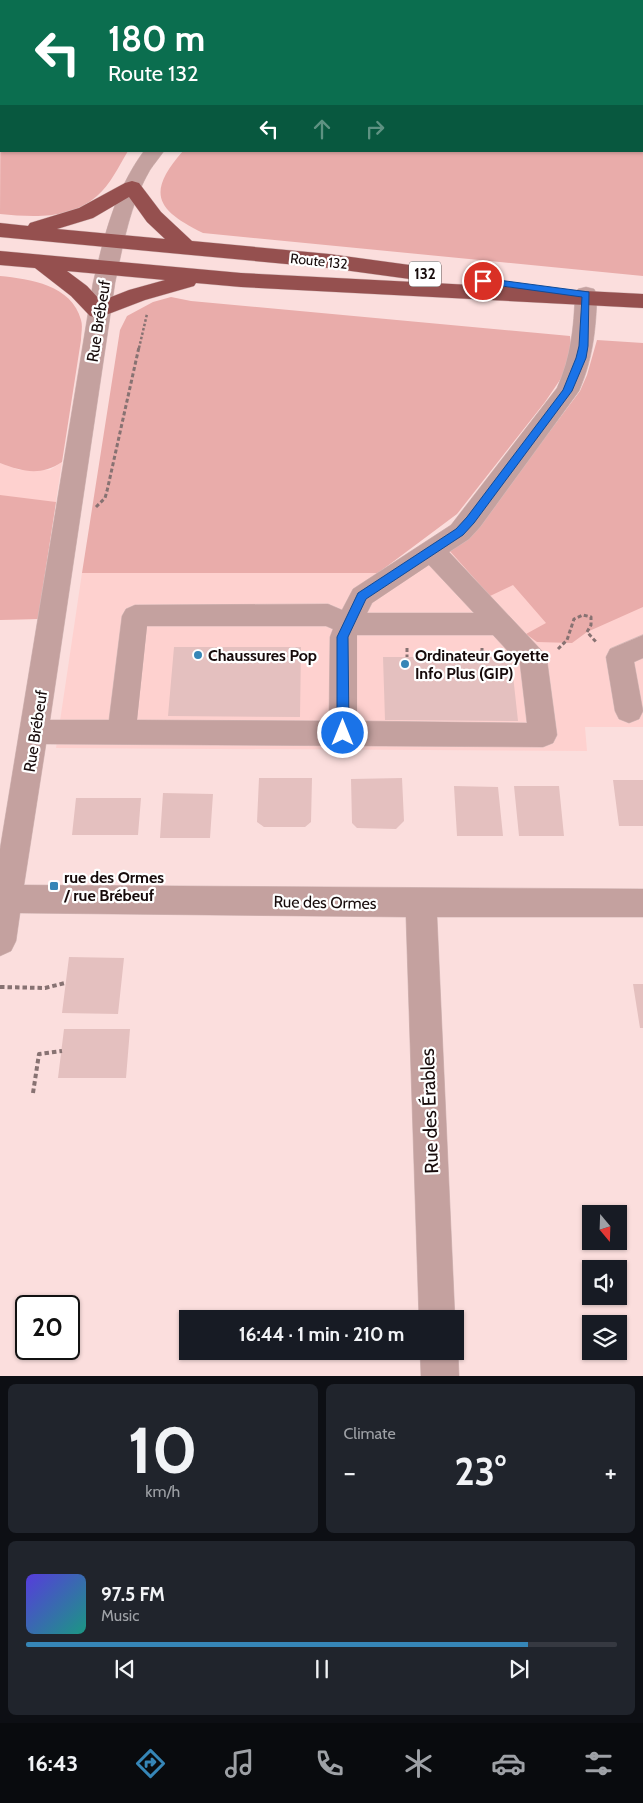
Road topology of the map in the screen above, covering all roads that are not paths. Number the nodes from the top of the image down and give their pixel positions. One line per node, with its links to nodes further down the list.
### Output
1 (153, 152): 2 (street, Rue Brébeuf)
2 (132, 187): 4 (highway); 5 (street, Rue Brébeuf); 6 (highway)
3 (0, 230): 4 (highway, Route 132 / 132)
4 (24, 232): 5 (highway, Route 132 / 132)
5 (114, 241): 6 (highway, Route 132 / 132); 9 (street, Rue Brébeuf)
6 (187, 248): 11 (highway, Route 132 / 132)
7 (0, 258): 8 (highway, Route 132 / 132)
8 (41, 262): 9 (highway, Route 132 / 132); 13 (highway)
9 (107, 268): 10 (highway, Route 132 / 132); 13 (street, Rue Brébeuf)
10 (201, 277): 11 (highway, Route 132 / 132); 13 (highway)
11 (586, 296): 12 (highway, Route 132 / 132); 14 (street)
12 (640, 301)
13 (98, 311): 19 (street, Rue Brébeuf)
14 (431, 550): 15 (street); 16 (street)
15 (349, 624): 16 (street); 20 (street); 21 (street)
16 (500, 624): 21 (street)
17 (632, 651): 18 (street)
18 (629, 711)
19 (34, 732): 20 (street); 22 (street, Rue Brébeuf)
20 (122, 732): 21 (street)
21 (343, 733)
22 (8, 898): 23 (street, Rue des Ormes); 25 (street, Rue Brébeuf)
23 (421, 903): 24 (street, Rue des Ormes); 26 (street, Rue des Érables)
24 (643, 903)
25 (0, 940)
26 (437, 1310)
27 (439, 1360): 28 (street)
28 (440, 1376)

